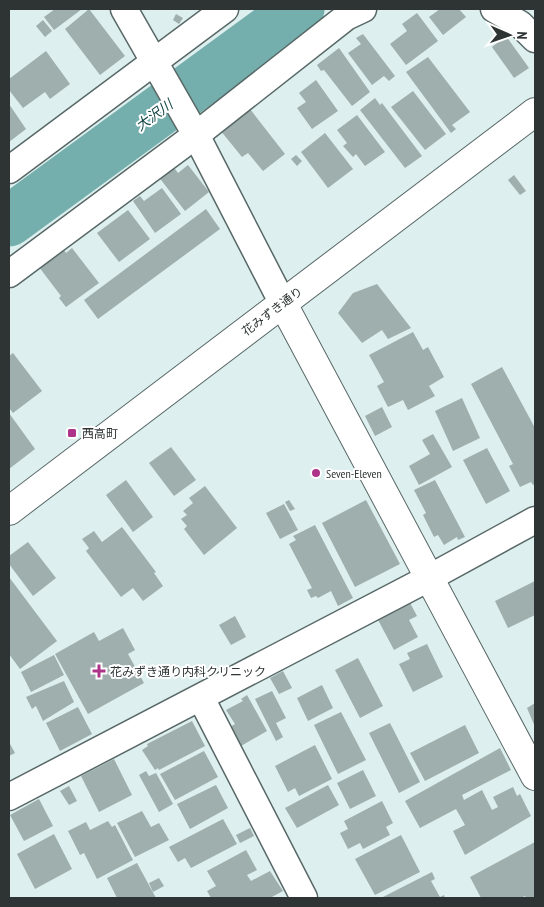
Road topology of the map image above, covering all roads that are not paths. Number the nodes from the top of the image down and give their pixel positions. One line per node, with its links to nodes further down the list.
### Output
1 (124, 9): 6 (street)
2 (225, 9): 6 (street)
3 (363, 9): 8 (street)
4 (494, 9): 5 (street)
5 (535, 39)
6 (154, 63): 8 (street); 9 (street)
7 (535, 112): 11 (street, 花みずき通り)
8 (196, 135): 10 (street); 11 (street)
9 (9, 170)
10 (9, 274)
11 (282, 302): 12 (street, 花みずき通り); 14 (street)
12 (9, 511)
13 (535, 520): 14 (street)
14 (430, 578): 15 (street); 16 (street)
15 (201, 698): 17 (street); 18 (street)
16 (535, 776)
17 (9, 797)
18 (304, 898)

